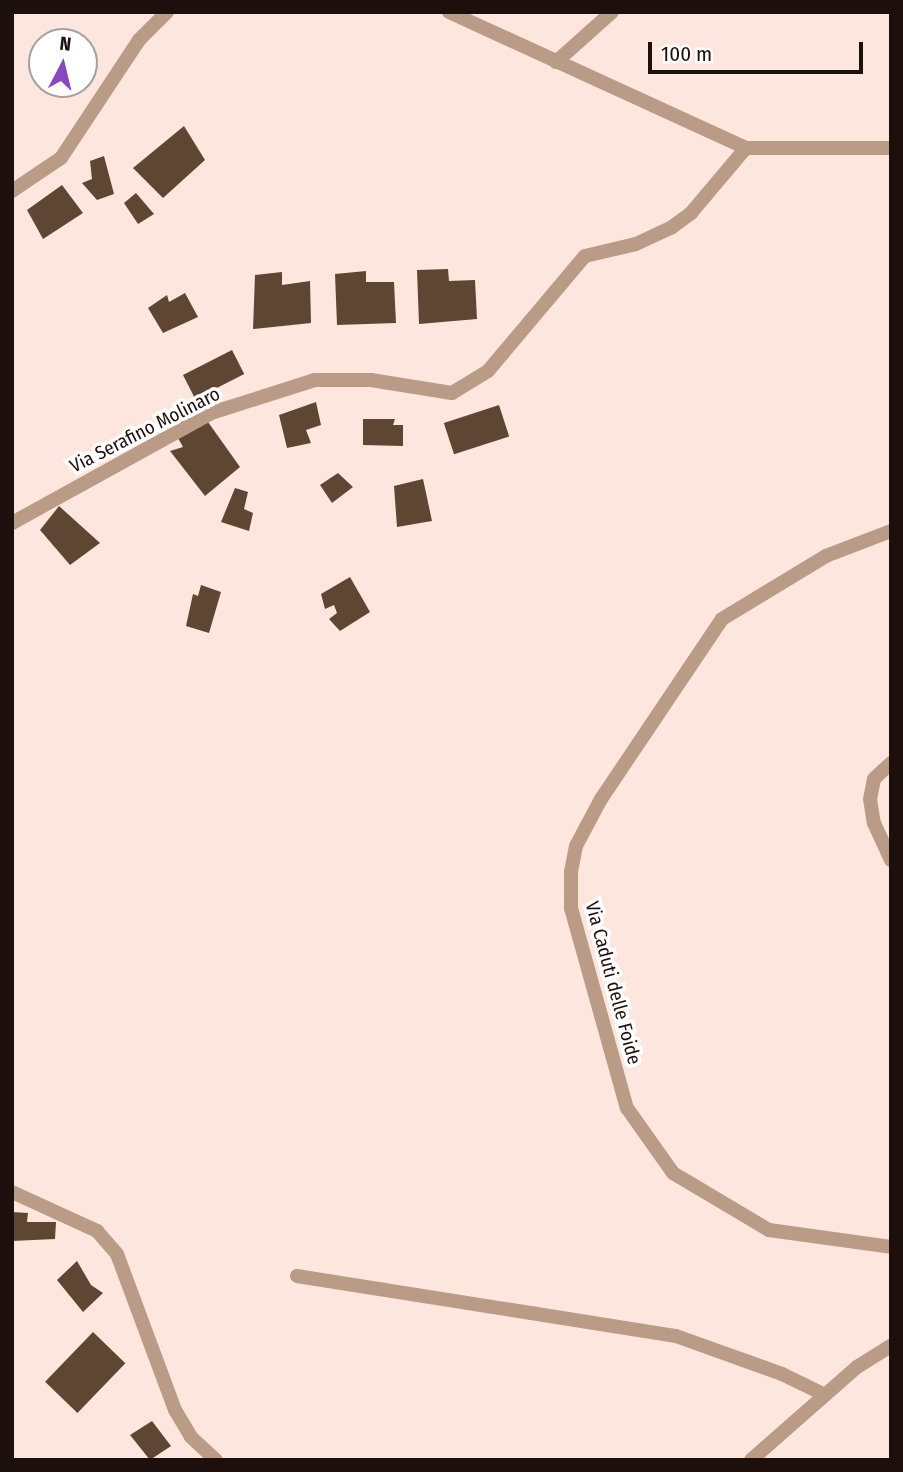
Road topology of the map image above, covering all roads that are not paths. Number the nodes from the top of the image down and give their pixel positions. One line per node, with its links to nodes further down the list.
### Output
1 (167, 12): 7 (street)
2 (449, 12): 4 (street)
3 (612, 12): 4 (street)
4 (556, 62): 6 (street)
5 (891, 148): 6 (street)
6 (746, 149): 8 (street, Via Serafino Molinaro)
7 (12, 191)
8 (12, 523)
9 (891, 531): 13 (street, Via Caduti delle Foide)
10 (891, 763): 11 (street)
11 (891, 860)
12 (12, 1192): 17 (street)
13 (891, 1247)
14 (297, 1276): 16 (street)
15 (891, 1346): 16 (street)
16 (825, 1395): 18 (street)
17 (216, 1460)
18 (751, 1460)

